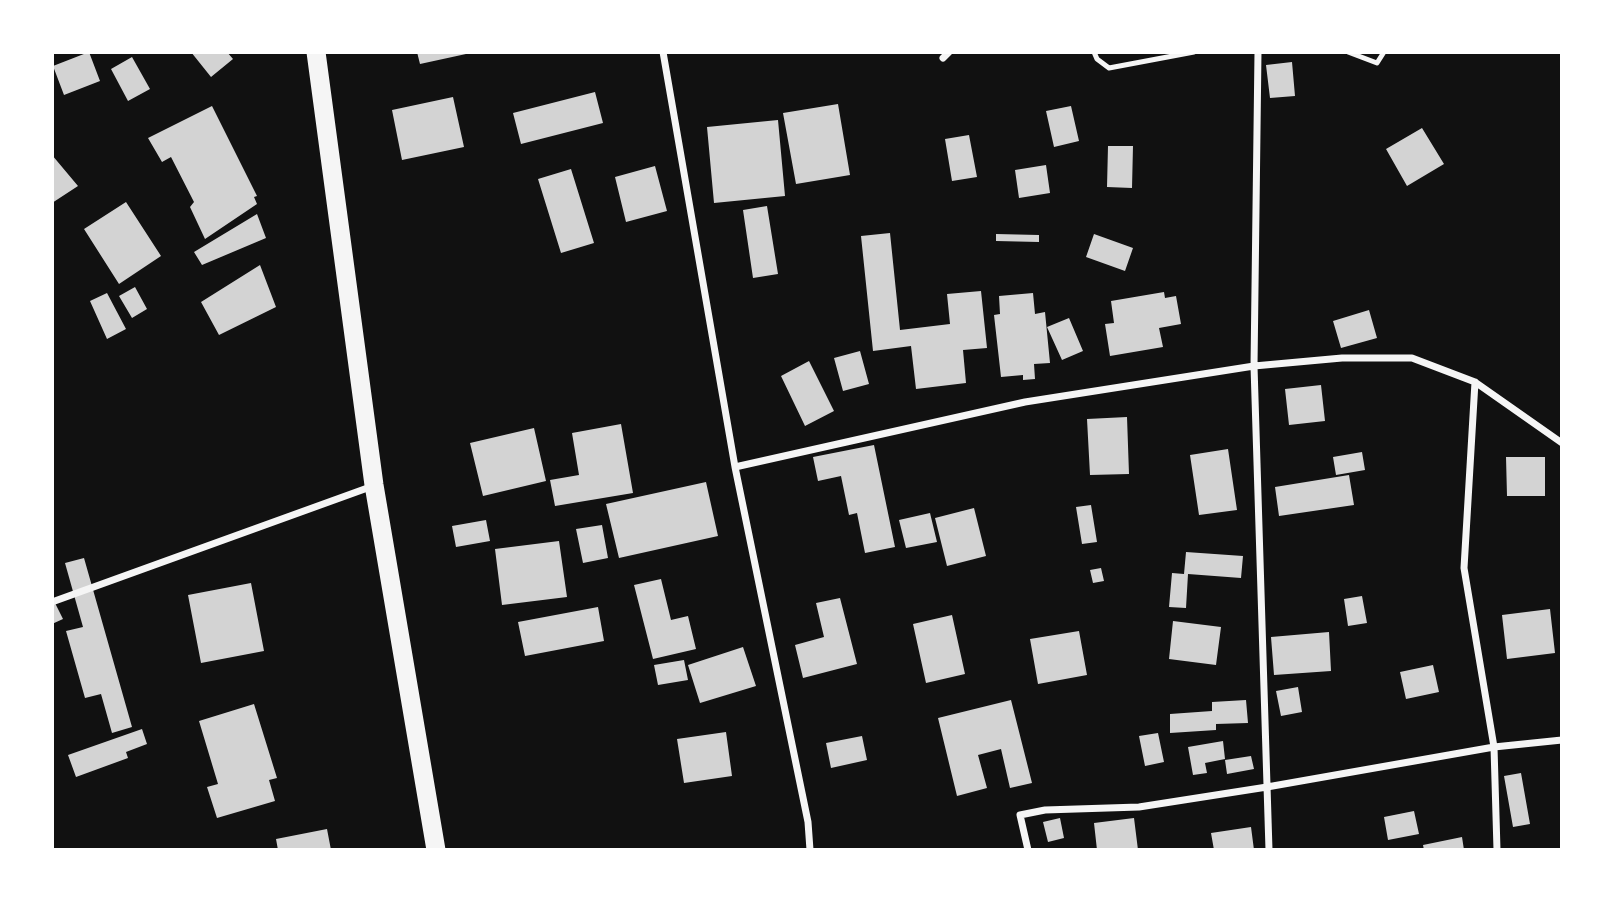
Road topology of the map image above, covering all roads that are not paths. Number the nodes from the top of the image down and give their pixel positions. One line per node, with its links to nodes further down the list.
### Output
1 (316, 52): 12 (highway)
2 (663, 52): 11 (street)
3 (1094, 52): 4 (lane)
4 (1194, 52)
5 (1258, 52): 8 (street)
6 (1348, 52): 7 (lane)
7 (1384, 52)
8 (1254, 366): 9 (street); 11 (street); 16 (street)
9 (1475, 382): 10 (street); 15 (street)
10 (1562, 443)
11 (735, 467): 18 (street)
12 (374, 485): 13 (street); 17 (highway)
13 (52, 602)
14 (1562, 740): 15 (street)
15 (1494, 747): 16 (street); 21 (street)
16 (1267, 787): 19 (street); 20 (street)
17 (436, 849)
18 (808, 849)
19 (1028, 849)
20 (1269, 849)
21 (1497, 849)

